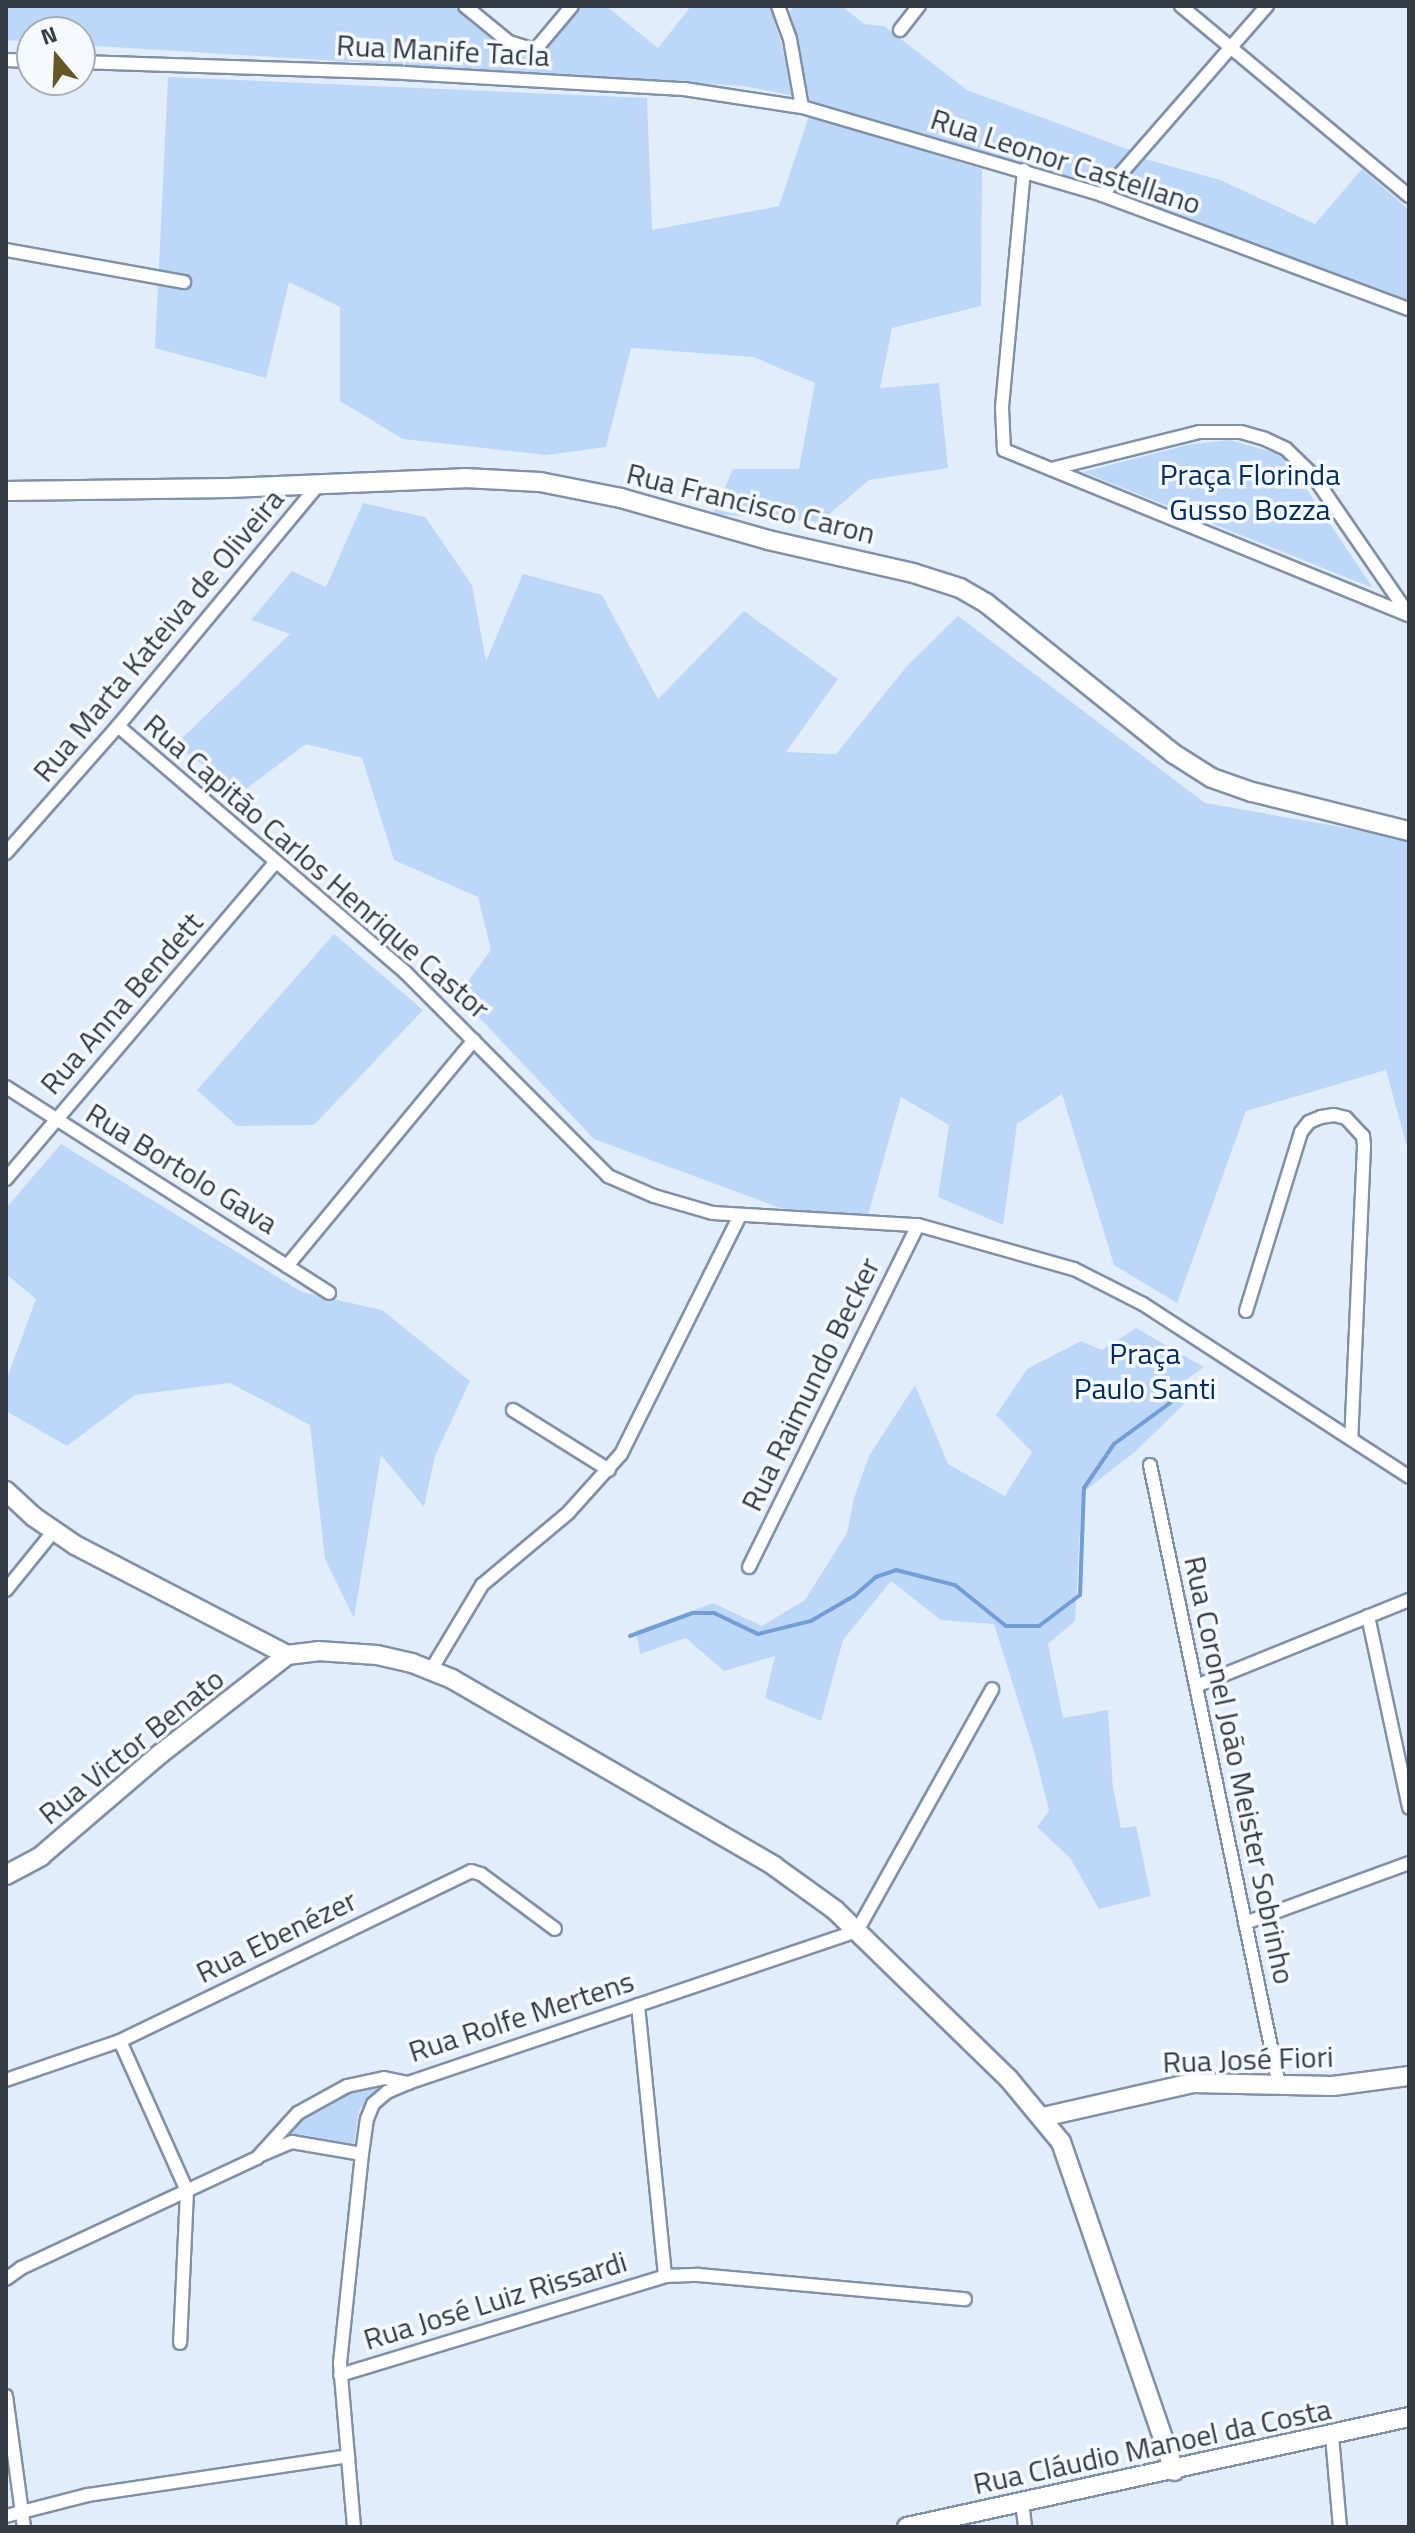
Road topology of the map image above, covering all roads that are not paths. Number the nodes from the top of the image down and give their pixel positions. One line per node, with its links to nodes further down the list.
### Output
1 (465, 6): 2 (street)
2 (572, 6)
3 (778, 6): 10 (street)
4 (919, 6): 7 (street)
5 (1181, 6): 8 (street)
6 (1267, 6): 8 (street)
7 (900, 30)
8 (1232, 49): 12 (street); 13 (street)
9 (96, 63): 10 (street, Rua Manife Tacla)
10 (802, 107): 11 (street, Rua Leonor Castellano)
11 (1024, 170): 12 (street, Rua Leonor Castellano); 17 (street)
12 (1102, 195): 16 (street, Rua Leonor Castellano)
13 (1409, 196)
14 (6, 250): 15 (street)
15 (184, 282)
16 (1409, 309)
17 (1051, 469): 20 (street); 20 (street)
18 (318, 485): 19 (street, Rua Francisco Caron); 21 (street, Rua Marta Kateiva de Oliveira); 22 (street, Rua Francisco Caron)
19 (6, 491)
20 (1409, 615)
21 (118, 726): 23 (street, Rua Marta Kateiva de Oliveira); 24 (street, Rua Capitão Carlos Henrique Castor)
22 (1409, 831)
23 (6, 853)
24 (276, 862): 25 (street, Rua Capitão Carlos Henrique Castor); 27 (street, Rua Anna Bendett)
25 (474, 1040): 29 (street, Rua Capitão Carlos Henrique Castor); 31 (street)
26 (6, 1087): 27 (street, Rua Bortolo Gava)
27 (56, 1119): 28 (street, Rua Anna Bendett); 31 (street, Rua Bortolo Gava)
28 (6, 1179)
29 (739, 1217): 30 (street, Rua Capitão Carlos Henrique Castor); 37 (street)
30 (918, 1225): 35 (street, Rua Capitão Carlos Henrique Castor); 41 (street, Rua Raimundo Becker)
31 (287, 1266): 32 (street, Rua Bortolo Gava)
32 (329, 1293)
33 (1246, 1311): 35 (street)
34 (513, 1410): 37 (street)
35 (1351, 1438): 38 (street, Rua Capitão Carlos Henrique Castor)
36 (1150, 1465): 47 (street, Rua Coronel João Meister Sobrinho)
37 (609, 1470): 46 (street)
38 (1409, 1477)
39 (6, 1491): 40 (street)
40 (53, 1532): 42 (street); 45 (street)
41 (749, 1567)
42 (6, 1590)
43 (1409, 1600): 44 (street)
44 (1368, 1616): 47 (street); 49 (street)
45 (287, 1655): 46 (street); 51 (street, Rua Victor Benato)
46 (431, 1670): 54 (street)
47 (1196, 1686): 52 (street, Rua Coronel João Meister Sobrinho)
48 (992, 1689): 54 (street)
49 (1409, 1808)
50 (1409, 1863): 52 (street)
51 (6, 1875)
52 (1245, 1923): 60 (street, Rua Coronel João Meister Sobrinho)
53 (555, 1929): 56 (street, Rua Ebenézer)
54 (857, 1931): 55 (street, Rua Rolfe Mertens); 61 (street)
55 (638, 2005): 59 (street, Rua Rolfe Mertens); 65 (street)
56 (120, 2041): 58 (street, Rua Ebenézer); 64 (street)
57 (1409, 2076): 60 (street, Rua José Fiori)
58 (6, 2080)
59 (408, 2083): 62 (street); 63 (street, Rua Rolfe Mertens)
60 (1279, 2085): 61 (street, Rua José Fiori)
61 (1043, 2117): 74 (street)
62 (362, 2154): 63 (street); 69 (street)
63 (257, 2158): 64 (street, Rua Rolfe Mertens)
64 (187, 2191): 66 (street, Rua Rolfe Mertens); 68 (street)
65 (665, 2276): 67 (street, Rua José Luiz Rissardi); 69 (street, Rua José Luiz Rissardi)
66 (6, 2279)
67 (965, 2299)
68 (180, 2343)
69 (340, 2375): 73 (street)
70 (6, 2396): 77 (street)
71 (1409, 2417): 72 (street, Rua Cláudio Manoel da Costa)
72 (1332, 2436): 74 (street, Rua Cláudio Manoel da Costa); 81 (street)
73 (348, 2456): 77 (street); 78 (street)
74 (1174, 2471): 75 (street, Rua Cláudio Manoel da Costa)
75 (1022, 2502): 79 (street, Rua Cláudio Manoel da Costa); 80 (street)
76 (6, 2516): 77 (street)
77 (23, 2520)
78 (354, 2527)
79 (907, 2527)
80 (1025, 2527)
81 (1340, 2527)

